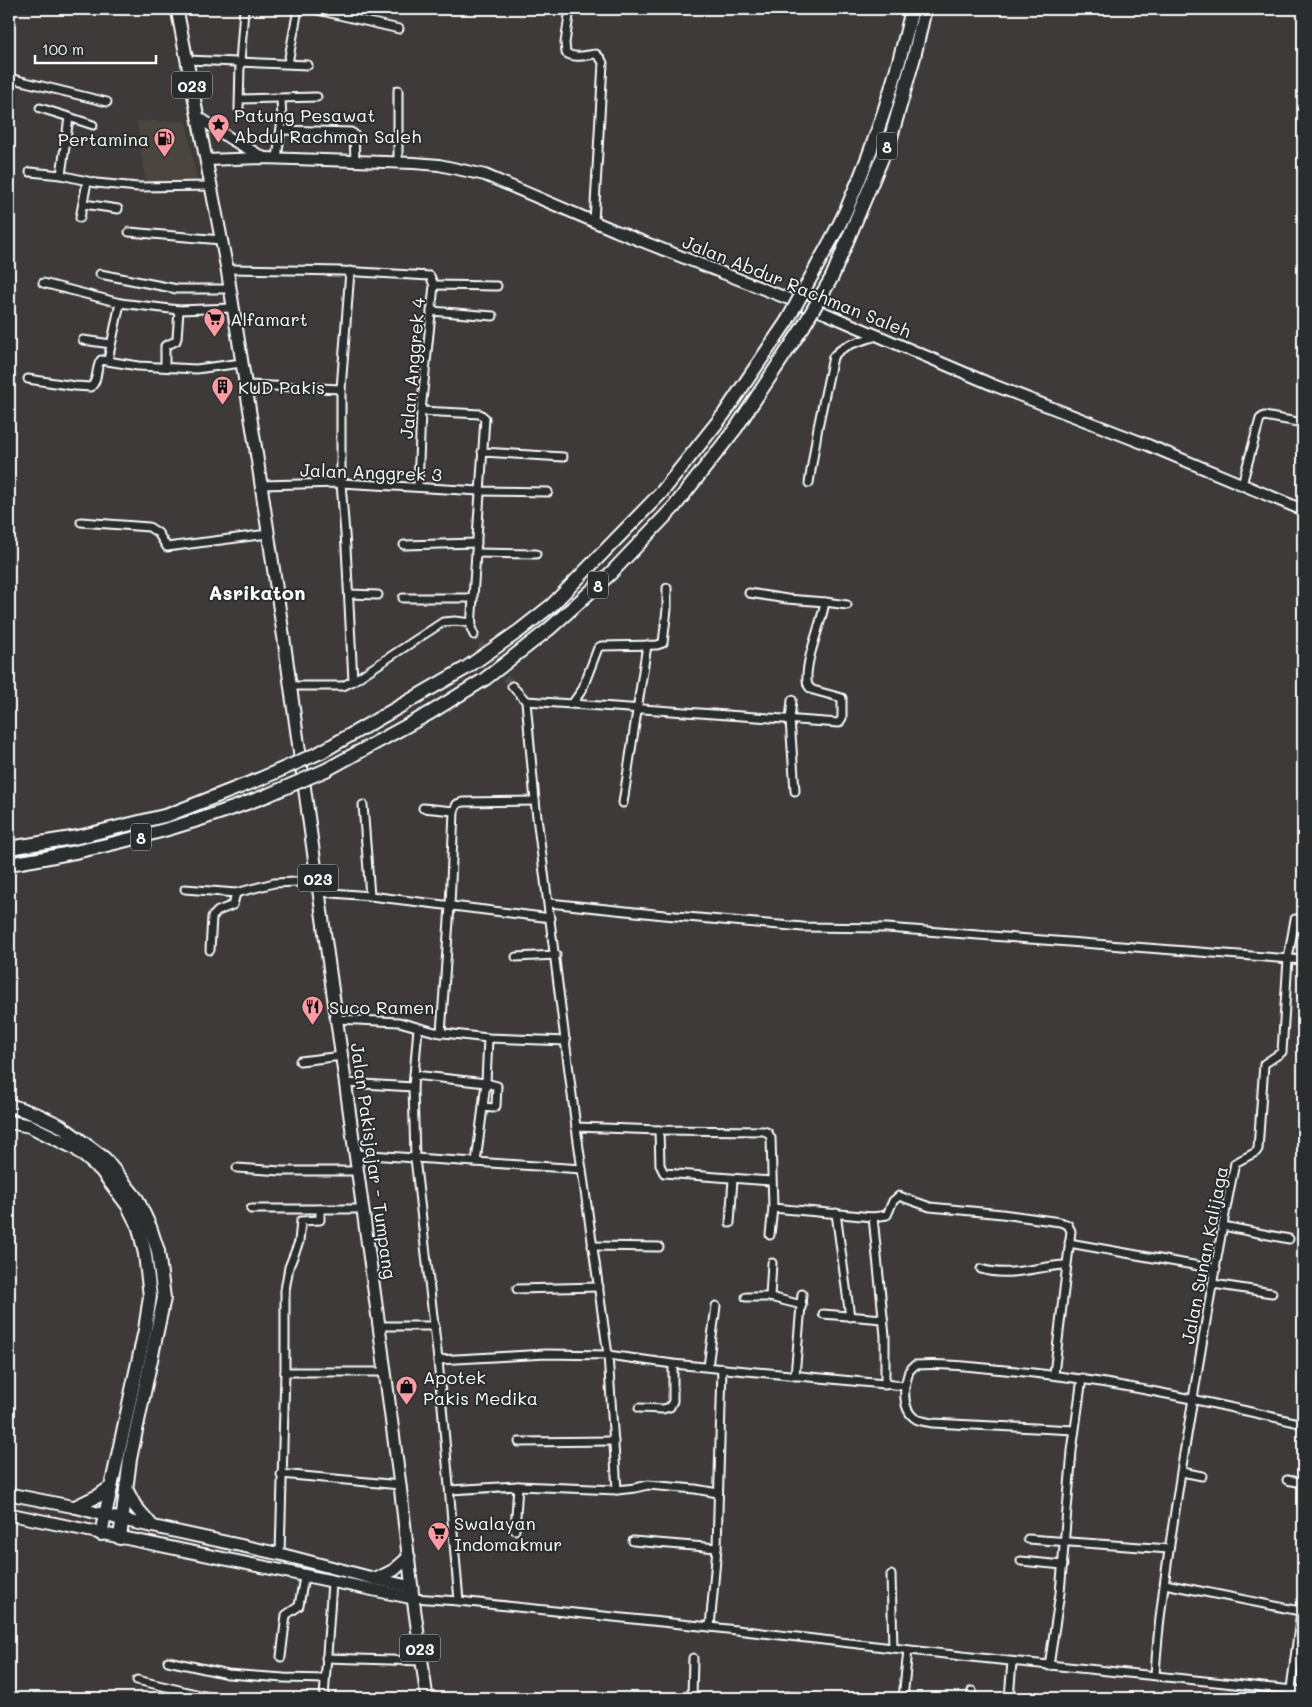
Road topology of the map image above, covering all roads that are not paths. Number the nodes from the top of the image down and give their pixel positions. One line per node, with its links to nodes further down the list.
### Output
1 (177, 9): 10 (main road, Jalan Pakisjajar - Tumpang / 023)
2 (244, 9): 11 (street)
3 (298, 9): 12 (street)
4 (313, 9): 8 (street)
5 (570, 9): 38 (street)
6 (912, 9): 105 (highway, 8, bridge)
7 (925, 9): 106 (highway, 8, bridge)
8 (321, 10): 9 (street)
9 (399, 29)
10 (187, 60): 11 (street); 23 (main road, Jalan Pakisjajar - Tumpang / 023)
11 (240, 63): 12 (street); 17 (street)
12 (288, 64): 13 (street)
13 (308, 65)
14 (9, 78): 19 (street)
15 (398, 90): 30 (street)
16 (317, 97): 18 (street)
17 (240, 99): 18 (street); 21 (street)
18 (282, 99): 25 (street)
19 (106, 102)
20 (40, 108): 22 (street)
21 (239, 109)
22 (69, 117): 24 (street); 32 (street)
23 (198, 117): 26 (street, Jalan Abdur Rachman Saleh); 28 (main road, Jalan Pakisjajar - Tumpang / 023)
24 (93, 125)
25 (281, 130): 27 (street); 29 (street)
26 (264, 158): 27 (street, Jalan Abdur Rachman Saleh); 28 (street, Jalan Abdur Rachman Saleh)
27 (278, 159): 29 (street, Jalan Abdur Rachman Saleh)
28 (206, 160): 34 (main road, Jalan Pakisjajar - Tumpang / 023)
29 (355, 161): 30 (street, Jalan Abdur Rachman Saleh)
30 (398, 162): 38 (street, Jalan Abdur Rachman Saleh)
31 (30, 172): 32 (street)
32 (61, 176): 33 (street)
33 (87, 182): 34 (street); 35 (street)
34 (212, 186): 40 (main road, Jalan Pakisjajar - Tumpang / 023)
35 (84, 204): 36 (street); 37 (street)
36 (118, 209)
37 (80, 218)
38 (594, 222): 53 (street, Jalan Abdur Rachman Saleh)
39 (129, 232): 40 (street)
40 (221, 240): 41 (main road, Jalan Pakisjajar - Tumpang / 023)
41 (226, 269): 42 (street, Jalan Anggrek 4); 47 (main road, Jalan Pakisjajar - Tumpang / 023)
42 (350, 271): 45 (street, Jalan Anggrek 4); 61 (street)
43 (100, 274): 47 (street)
44 (47, 284): 48 (street)
45 (434, 285): 46 (street); 51 (street, Jalan Anggrek 4)
46 (497, 286)
47 (230, 289): 49 (main road, Jalan Pakisjajar - Tumpang / 023)
48 (120, 303): 50 (street); 55 (street)
49 (232, 308): 50 (street); 57 (main road, Jalan Pakisjajar - Tumpang / 023)
50 (179, 310): 58 (street)
51 (431, 312): 52 (street); 62 (street, Jalan Anggrek 4)
52 (493, 316)
53 (876, 336): 66 (street); 68 (street, Jalan Abdur Rachman Saleh)
54 (83, 340): 55 (street)
55 (111, 344): 56 (street)
56 (108, 360): 58 (street); 59 (street)
57 (242, 363): 58 (street); 60 (main road, Jalan Pakisjajar - Tumpang / 023)
58 (165, 367)
59 (32, 380)
60 (246, 385): 61 (street); 69 (main road, Jalan Pakisjajar - Tumpang / 023)
61 (341, 389): 67 (street)
62 (421, 411): 64 (street); 70 (street, Jalan Anggrek 4)
63 (1303, 423): 68 (street)
64 (482, 452): 65 (street); 71 (street)
65 (563, 457)
66 (809, 482)
67 (341, 483): 69 (street, Jalan Anggrek 3); 70 (street, Jalan Anggrek 3); 82 (street)
68 (1242, 484): 73 (street, Jalan Abdur Rachman Saleh)
69 (261, 485): 75 (main road, Jalan Pakisjajar - Tumpang / 023)
70 (418, 486): 71 (street, Jalan Anggrek 3)
71 (480, 491): 72 (street, Jalan Anggrek 3); 76 (street)
72 (548, 492)
73 (1303, 510)
74 (81, 522): 75 (street)
75 (268, 534): 92 (main road, Jalan Pakisjajar - Tumpang / 023)
76 (477, 543): 77 (street); 78 (street)
77 (404, 544)
78 (476, 553): 79 (street); 85 (street)
79 (536, 554)
80 (667, 588): 90 (street)
81 (749, 593): 86 (street)
82 (349, 594): 83 (street); 91 (street)
83 (378, 594)
84 (403, 598): 85 (street)
85 (473, 598): 88 (street)
86 (825, 602): 87 (street); 98 (street)
87 (847, 605)
88 (472, 623): 89 (street); 91 (street)
89 (474, 635)
90 (648, 645): 96 (street); 97 (street)
91 (353, 680): 92 (street)
92 (291, 686): 107 (main road, Jalan Pakisjajar - Tumpang / 023)
93 (512, 686): 95 (street)
94 (792, 700): 98 (street)
95 (526, 701): 96 (street); 100 (street)
96 (572, 704): 97 (street)
97 (637, 708): 98 (street); 101 (street)
98 (790, 720): 99 (street)
99 (795, 790)
100 (536, 801): 104 (street); 111 (street)
101 (623, 803)
102 (363, 805): 110 (street)
103 (423, 808): 104 (street)
104 (454, 811): 112 (street)
105 (9, 848)
106 (9, 864)
107 (319, 886): 109 (street); 110 (street); 120 (main road, Jalan Pakisjajar - Tumpang / 023)
108 (185, 889): 109 (street)
109 (236, 893): 115 (street)
110 (370, 896): 112 (street)
111 (549, 903): 113 (street); 118 (street)
112 (450, 906): 113 (street); 122 (street)
113 (551, 918): 116 (street)
114 (1295, 919): 118 (street)
115 (210, 950)
116 (556, 955): 117 (street); 124 (street)
117 (516, 957)
118 (1288, 959): 119 (street); 151 (street, Jalan Sunan Kalijaga)
119 (1303, 960)
120 (337, 1019): 121 (street); 125 (main road, Jalan Pakisjajar - Tumpang / 023)
121 (418, 1028): 122 (street); 127 (street)
122 (442, 1033): 123 (street)
123 (488, 1038): 124 (street); 129 (street)
124 (566, 1041): 134 (street)
125 (342, 1056): 126 (street); 128 (main road, Jalan Pakisjajar - Tumpang / 023)
126 (300, 1061)
127 (414, 1075): 129 (street); 130 (street)
128 (346, 1083): 130 (street); 136 (main road, Jalan Pakisjajar - Tumpang / 023)
129 (486, 1083): 132 (street); 132 (street)
130 (413, 1086): 137 (street)
131 (9, 1105): 201 (highway)
132 (483, 1107): 138 (street)
133 (9, 1122): 199 (highway)
134 (576, 1127): 135 (street); 140 (street)
135 (659, 1130): 142 (street); 143 (street)
136 (355, 1154): 137 (street); 141 (main road, Jalan Pakisjajar - Tumpang / 023)
137 (415, 1158): 138 (street); 174 (street)
138 (476, 1162): 140 (street)
139 (237, 1168): 141 (street)
140 (582, 1169): 155 (street)
141 (357, 1171): 147 (main road, Jalan Pakisjajar - Tumpang / 023)
142 (733, 1179): 143 (street); 150 (street)
143 (771, 1182): 144 (street)
144 (773, 1208): 148 (street); 152 (street)
145 (251, 1209): 146 (street)
146 (320, 1209): 147 (street); 180 (street)
147 (362, 1209): 173 (main road, Jalan Pakisjajar - Tumpang / 023)
148 (836, 1213): 149 (street); 171 (street)
149 (873, 1217): 154 (street); 172 (street)
150 (730, 1223)
151 (1223, 1226): 153 (street); 160 (street, Jalan Sunan Kalijaga)
152 (770, 1235)
153 (1288, 1239)
154 (1069, 1243): 158 (street); 160 (street)
155 (592, 1246): 156 (street); 162 (street)
156 (660, 1247)
157 (772, 1262): 167 (street)
158 (1066, 1265): 159 (street); 182 (street)
159 (981, 1269)
160 (1216, 1269): 161 (street, Jalan Sunan Kalijaga)
161 (1213, 1284): 164 (street); 187 (street, Jalan Sunan Kalijaga)
162 (599, 1287): 163 (street); 175 (street)
163 (517, 1289)
164 (1272, 1293)
165 (802, 1294): 168 (street)
166 (746, 1297): 167 (street)
167 (770, 1297): 168 (street)
168 (802, 1305): 183 (street)
169 (716, 1306): 178 (street)
170 (823, 1314): 171 (street)
171 (850, 1317): 172 (street)
172 (884, 1319): 185 (street)
173 (379, 1326): 174 (street); 181 (main road, Jalan Pakisjajar - Tumpang / 023)
174 (435, 1326): 176 (street)
175 (608, 1355): 176 (street); 177 (street); 191 (street)
176 (438, 1360): 202 (street)
177 (673, 1364): 178 (street); 188 (street)
178 (708, 1367): 179 (street)
179 (722, 1368): 183 (street); 204 (street)
180 (285, 1372): 181 (street); 194 (street)
181 (385, 1372): 198 (main road, Jalan Pakisjajar - Tumpang / 023)
182 (1054, 1374): 184 (street); 186 (street)
183 (795, 1376): 185 (street)
184 (1082, 1378): 187 (street); 190 (street)
185 (885, 1385): 186 (street)
186 (905, 1386): 190 (street)
187 (1193, 1398): 189 (street); 193 (street, Jalan Sunan Kalijaga)
188 (639, 1408)
189 (1303, 1424)
190 (1074, 1430): 216 (street)
191 (614, 1441): 192 (street); 203 (street)
192 (520, 1442)
193 (1182, 1472): 195 (street); 218 (street, Jalan Sunan Kalijaga)
194 (281, 1474): 198 (street); 219 (street)
195 (1202, 1476)
196 (1288, 1480): 197 (street)
197 (1303, 1484)
198 (400, 1485): 220 (main road, Jalan Pakisjajar - Tumpang / 023)
199 (111, 1486): 206 (highway); 208 (highway)
200 (518, 1486): 202 (street); 203 (street); 211 (street)
201 (126, 1489): 209 (highway); 210 (highway)
202 (450, 1490): 230 (street)
203 (617, 1490): 204 (street)
204 (718, 1493): 217 (street)
205 (9, 1494): 206 (main road)
206 (75, 1507): 208 (main road)
207 (9, 1514): 212 (main road)
208 (105, 1515): 209 (main road); 212 (highway)
209 (123, 1520): 210 (main road); 213 (highway)
210 (152, 1526): 219 (main road)
211 (515, 1530)
212 (101, 1534): 213 (main road)
213 (120, 1538): 224 (main road)
214 (1028, 1539): 216 (street)
215 (633, 1541): 217 (street)
216 (1065, 1542): 218 (street); 222 (street)
217 (718, 1548): 232 (street)
218 (1169, 1549): 227 (street, Jalan Sunan Kalijaga)
219 (280, 1554): 225 (main road)
220 (409, 1557): 225 (main road); 228 (main road, Jalan Pakisjajar - Tumpang / 023)
221 (1021, 1561): 222 (street)
222 (1063, 1565): 241 (street)
223 (891, 1575): 233 (street)
224 (304, 1577): 226 (main road); 235 (street)
225 (376, 1579): 228 (main road)
226 (332, 1582): 228 (main road); 236 (street)
227 (1165, 1584): 231 (street); 242 (street, Jalan Sunan Kalijaga)
228 (412, 1592): 230 (street); 239 (main road, Jalan Pakisjajar - Tumpang / 023)
229 (1303, 1599): 231 (street)
230 (459, 1601): 232 (street)
231 (1300, 1611): 245 (street)
232 (710, 1626): 233 (street)
233 (894, 1648): 234 (street)
234 (908, 1650): 240 (street); 253 (street)
235 (281, 1656)
236 (326, 1658): 239 (street); 243 (street)
237 (693, 1658): 250 (street)
238 (168, 1661): 243 (street)
239 (422, 1661): 249 (main road, Jalan Pakisjajar - Tumpang / 023)
240 (1012, 1662): 241 (street); 254 (street)
241 (1049, 1666): 242 (street)
242 (1155, 1675): 245 (street)
243 (325, 1679): 248 (street)
244 (137, 1680): 247 (street)
245 (1291, 1690): 246 (street)
246 (1301, 1693)
247 (213, 1698)
248 (324, 1698)
249 (427, 1698)
250 (692, 1698)
251 (780, 1698): 252 (street)
252 (811, 1698)
253 (903, 1698)
254 (1008, 1698)

